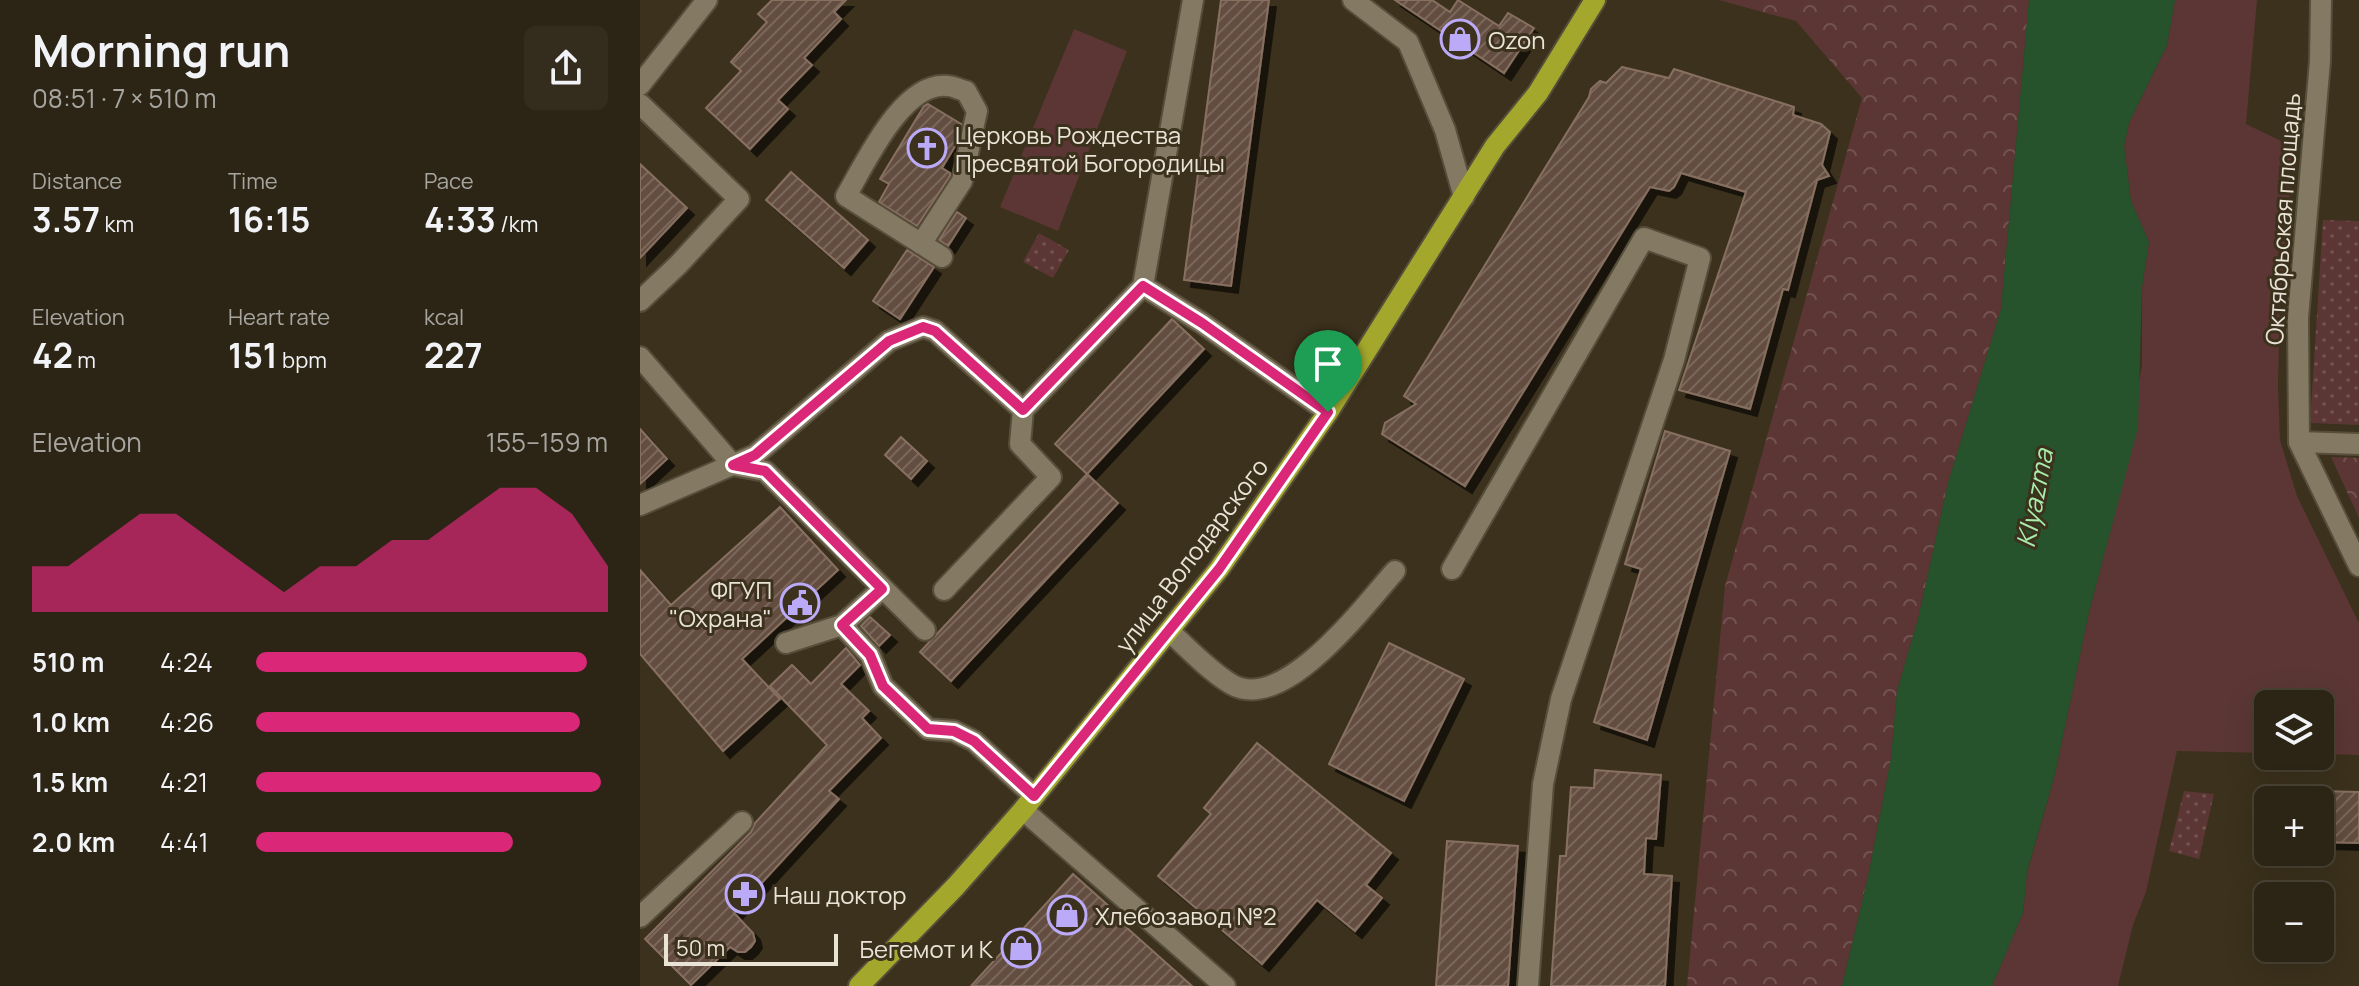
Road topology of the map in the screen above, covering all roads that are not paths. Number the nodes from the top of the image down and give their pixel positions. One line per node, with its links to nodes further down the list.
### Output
1 (707, 0): 6 (street)
2 (1193, 0): 11 (street)
3 (1353, 0): 8 (street)
4 (1595, 0): 8 (main road, улица Володарского)
5 (2321, 0): 16 (street, Октябрьская площадь)
6 (640, 85)
7 (640, 104): 12 (street)
8 (1464, 197): 15 (main road, улица Володарского)
9 (921, 244): 9 (street); 10 (street)
10 (942, 257)
11 (1143, 286): 14 (street); 15 (street)
12 (640, 301)
13 (640, 357): 18 (street)
14 (1023, 410): 18 (street); 24 (street)
15 (1328, 412): 27 (main road, улица Володарского)
16 (2299, 442): 17 (street); 20 (street)
17 (2359, 444)
18 (733, 465): 19 (street); 23 (street)
19 (640, 505)
20 (2359, 566)
21 (1452, 569): 34 (street)
22 (1395, 571): 27 (street)
23 (882, 589): 25 (street); 26 (street)
24 (944, 590)
25 (842, 625): 28 (street); 29 (street)
26 (925, 630)
27 (1169, 631): 29 (main road, улица Володарского)
28 (786, 643)
29 (1029, 803): 32 (main road, улица Володарского); 33 (street)
30 (742, 822): 31 (street)
31 (640, 917)
32 (859, 986)
33 (1225, 986)
34 (1528, 986)

